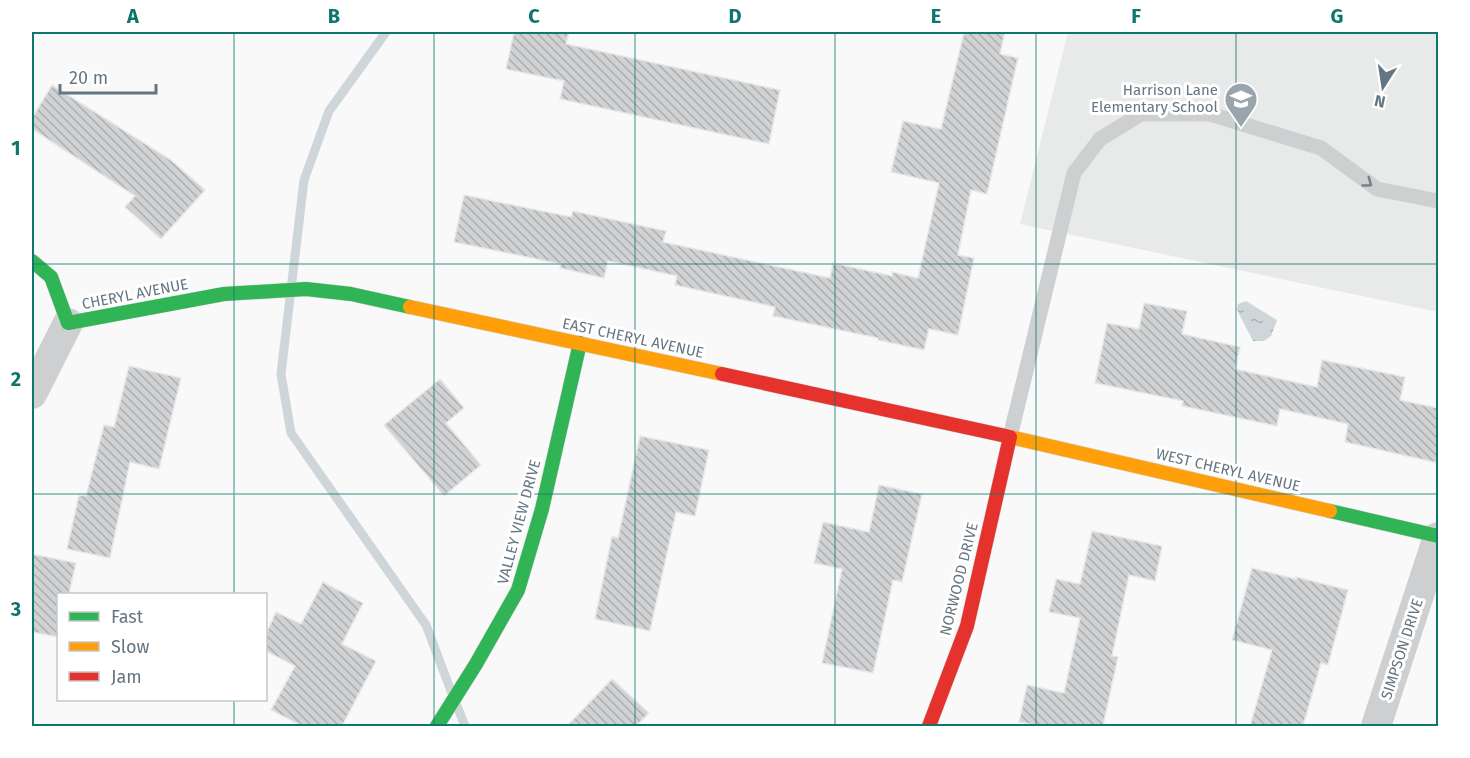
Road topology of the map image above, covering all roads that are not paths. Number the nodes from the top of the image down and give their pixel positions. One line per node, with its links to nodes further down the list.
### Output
1 (1438, 201): 7 (lane, one-way to 1)
2 (32, 261): 4 (street, CHERYL AVENUE)
3 (247, 293): 4 (street, CHERYL AVENUE); 5 (street, EAST CHERYL AVENUE)
4 (68, 323): 6 (street)
5 (580, 343): 7 (street, EAST CHERYL AVENUE); 9 (street, VALLEY VIEW DRIVE)
6 (32, 394)
7 (1010, 437): 8 (street, WEST CHERYL AVENUE); 10 (street, NORWOOD DRIVE)
8 (1438, 536): 11 (street, SIMPSON DRIVE)
9 (438, 725)
10 (929, 726)
11 (1376, 726)

